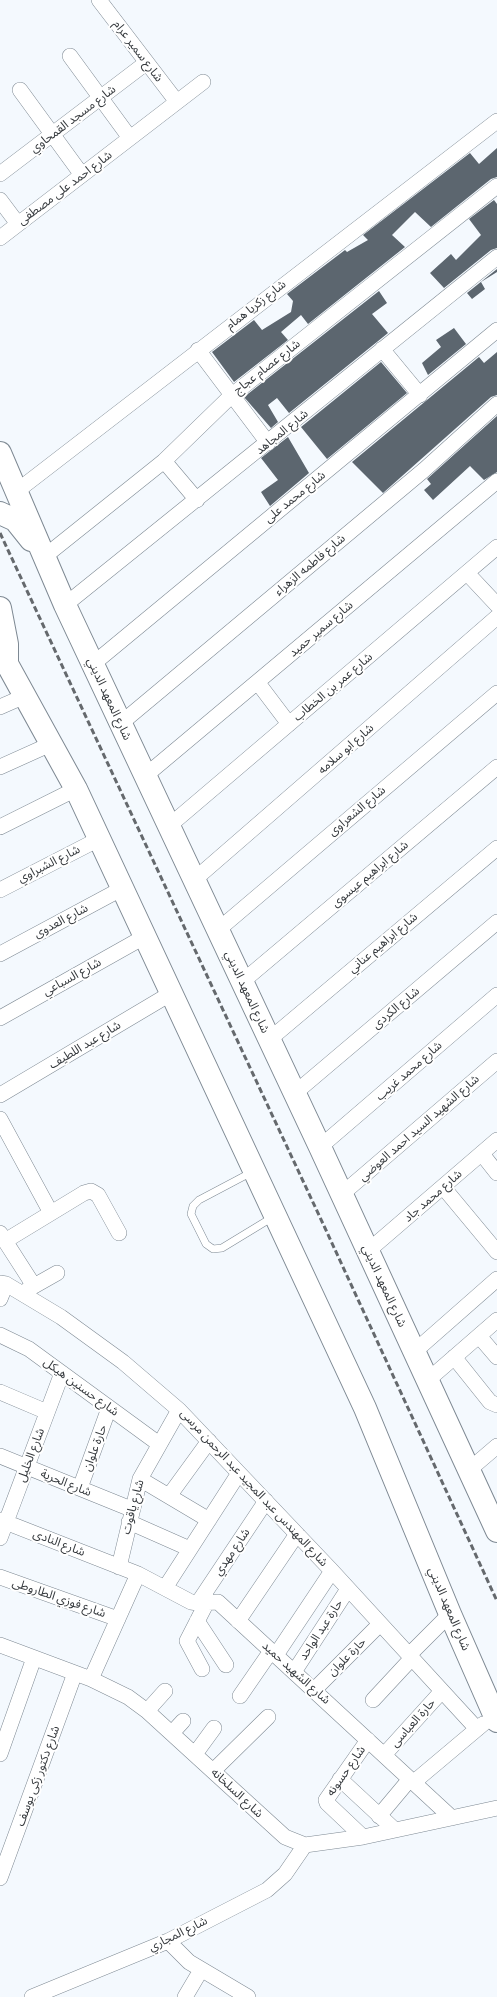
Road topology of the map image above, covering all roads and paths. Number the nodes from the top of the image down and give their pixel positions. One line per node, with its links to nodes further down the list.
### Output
1 (99, 0): 3 (street, شارع سمير عرام)
2 (70, 56): 6 (street)
3 (146, 63): 6 (street, شارع مسجد القمحاوي); 7 (street, شارع سمير عرام)
4 (203, 82): 7 (street, شارع احمد على مصطفى)
5 (20, 90): 9 (street)
6 (101, 98): 9 (street, شارع مسجد القمحاوي); 10 (street)
7 (177, 102): 10 (street, شارع احمد على مصطفى)
8 (497, 121): 20 (street, شارع زكريا همام)
9 (52, 135): 11 (street, شارع مسجد القمحاوي); 12 (street)
10 (130, 138): 12 (street, شارع احمد على مصطفى)
11 (0, 174)
12 (82, 175): 15 (street, شارع احمد على مصطفى)
13 (497, 186): 22 (street, شارع عصام عجاج)
14 (0, 200): 15 (street)
15 (18, 224): 16 (street, شارع احمد على مصطفى)
16 (0, 238)
17 (497, 257): 19 (street, شارع المجاهد)
18 (497, 330): 21 (street, شارع محمد على)
19 (382, 348): 21 (street); 24 (street, شارع المجاهد)
20 (198, 350): 22 (street); 28 (street, شارع زكريا همام)
21 (420, 395): 39 (street, شارع محمد على)
22 (231, 396): 24 (street); 26 (street, شارع عصام عجاج)
23 (497, 404): 44 (street, شارع فاطمه الزهراء)
24 (268, 443): 29 (street, شارع المجاهد)
25 (0, 453): 28 (main road, شارع المعهد الديني)
26 (164, 461): 29 (street); 32 (street, شارع عصام عجاج)
27 (497, 481): 40 (street, شارع سمير حميد)
28 (17, 491): 32 (main road, شارع المعهد الديني)
29 (196, 500): 34 (street, شارع المجاهد)
30 (0, 513): 32 (main road)
31 (497, 547): 33 (street, شارع عمر بن الخطاب)
32 (44, 557): 34 (main road, شارع المعهد الديني)
33 (467, 573): 35 (street); 45 (street, شارع عمر بن الخطاب)
34 (65, 605): 39 (main road, شارع المعهد الديني)
35 (497, 605)
36 (0, 608): 38 (main road)
37 (497, 617): 55 (street, شارع ابو سلامه)
38 (3, 658): 42 (main road, شارع المعهد الديني)
39 (93, 664): 44 (main road, شارع المعهد الديني)
40 (258, 683): 45 (street); 49 (street, شارع سمير حميد)
41 (497, 693): 59 (street, شارع الشعراوى)
42 (25, 696): 43 (street); 46 (main road, شارع المعهد الديني)
43 (0, 707)
44 (120, 724): 49 (main road, شارع المعهد الديني)
45 (289, 724): 51 (street, شارع عمر بن الخطاب)
46 (51, 744): 48 (street); 50 (main road, شارع المعهد الديني)
47 (497, 767): 62 (street, شارع ابراهيم عيسوى)
48 (0, 768)
49 (146, 776): 51 (main road, شارع المعهد الديني)
50 (76, 789): 52 (street); 53 (main road, شارع المعهد الديني)
51 (169, 826): 55 (main road, شارع المعهد الديني)
52 (0, 827)
53 (98, 839): 56 (main road, شارع المعهد الديني); 57 (street, شارع الشبراوي)
54 (497, 848): 66 (street, شارع ابراهيم عناني)
55 (194, 880): 59 (main road, شارع المعهد الديني)
56 (123, 888): 60 (main road, شارع المعهد الديني); 61 (street, شارع العدوى)
57 (0, 890)
58 (497, 922): 68 (street, شارع الكردى)
59 (218, 930): 62 (main road, شارع المعهد الديني)
60 (144, 937): 63 (main road, شارع المعهد الديني); 65 (street, شارع السباعي)
61 (0, 954)
62 (242, 982): 66 (main road, شارع المعهد الديني)
63 (170, 994): 69 (street, شارع عبد اللطيف); 74 (main road, شارع المعهد الديني)
64 (497, 996): 72 (street, شارع محمد غريب)
65 (0, 1018)
66 (270, 1039): 68 (main road, شارع المعهد الديني)
67 (497, 1061): 77 (street, شارع الشهيد السيد احمد العوضي)
68 (295, 1093): 72 (main road, شارع المعهد الديني)
69 (0, 1095)
70 (0, 1119): 78 (street)
71 (497, 1140): 73 (street, شارع محمد جاد)
72 (320, 1147): 77 (main road, شارع المعهد الديني)
73 (482, 1154): 75 (street); 76 (street, شارع محمد جاد)
74 (254, 1171): 79 (main road, شارع المعهد الديني); 79 (lane)
75 (497, 1173)
76 (443, 1187): 82 (street, شارع محمد جاد); 83 (street)
77 (342, 1194): 82 (main road, شارع المعهد الديني)
78 (51, 1213): 80 (street); 81 (street)
79 (276, 1216): 127 (main road, شارع المعهد الديني)
80 (119, 1233)
81 (3, 1237): 87 (street)
82 (368, 1251): 92 (main road, شارع المعهد الديني)
83 (497, 1252)
84 (57, 1273): 87 (street)
85 (497, 1280): 92 (street)
86 (3, 1283): 87 (street, شارع المهندس عبد المجيد عبد الرحمن مرسى); 88 (street)
87 (28, 1290): 100 (street, شارع المهندس عبد المجيد عبد الرحمن مرسى)
88 (0, 1299)
89 (497, 1320): 91 (street)
90 (0, 1335): 95 (street, شارع حسنين هيكل)
91 (479, 1336): 93 (street); 94 (street)
92 (414, 1352): 96 (main road, شارع المعهد الديني)
93 (454, 1357): 96 (street); 98 (street)
94 (497, 1357)
95 (62, 1373): 99 (street, شارع حسنين هيكل); 101 (street, شارع الخليل)
96 (428, 1380): 107 (main road, شارع المعهد الديني)
97 (0, 1392): 101 (street)
98 (497, 1405)
99 (109, 1408): 103 (street, شارع حسنين هيكل); 110 (street, حارة علوان)
100 (179, 1410): 102 (street, شارع المهندس عبد المجيد عبد الرحمن مرسى); 103 (street, شارع ياقوت)
101 (47, 1412): 106 (street, شارع الخليل)
102 (209, 1441): 108 (street, شارع المهندس عبد المجيد عبد الرحمن مرسى); 111 (street)
103 (159, 1444): 109 (street, شارع ياقوت)
104 (497, 1446): 107 (street)
105 (0, 1456): 106 (street, شارع الحرية)
106 (26, 1467): 110 (street, شارع الحرية); 115 (street, شارع الخليل)
107 (469, 1470): 116 (main road, شارع المعهد الديني)
108 (239, 1473): 112 (street, شارع المهندس عبد المجيد عبد الرحمن مرسى); 114 (street)
109 (140, 1479): 111 (street); 113 (street, شارع ياقوت)
110 (80, 1488): 113 (street, شارع الحرية)
111 (169, 1496): 114 (street)
112 (266, 1501): 117 (street, شارع المهندس عبد المجيد عبد الرحمن مرسى); 126 (street, شارع مهدي)
113 (130, 1516): 119 (street, شارع الحرية); 120 (street, شارع ياقوت)
114 (208, 1520): 119 (street)
115 (2, 1521): 118 (street, شارع الخليل); 120 (street, شارع النادى)
116 (497, 1531)
117 (297, 1534): 121 (street, شارع المهندس عبد المجيد عبد الرحمن مرسى); 130 (street)
118 (0, 1538)
119 (190, 1549): 124 (street)
120 (119, 1566): 122 (street, شارع الشهيد حميد)
121 (332, 1571): 125 (street, شارع المهندس عبد المجيد عبد الرحمن مرسى); 133 (street)
122 (138, 1574): 124 (street, شارع الشهيد حميد); 128 (street)
123 (0, 1577): 128 (street, شارع فوزي الطاروطى)
124 (165, 1588): 126 (street, شارع الشهيد حميد)
125 (348, 1588): 131 (street, شارع المهندس عبد المجيد عبد الرحمن مرسى); 138 (street, حارة عبد الواحد)
126 (202, 1603): 129 (street, شارع مهدي); 130 (street, شارع الشهيد حميد)
127 (450, 1614): 134 (street); 148 (main road, شارع المعهد الديني)
128 (118, 1619): 140 (street)
129 (196, 1621): 136 (street); 137 (street, شارع مهدي)
130 (238, 1621): 133 (street, شارع الشهيد حميد)
131 (380, 1624): 134 (street, شارع المهندس عبد المجيد عبد الرحمن مرسى); 141 (street, حارة علوان)
132 (0, 1645): 135 (street, شارع السلخانه)
133 (273, 1653): 138 (street, شارع الشهيد حميد); 144 (street)
134 (410, 1657): 143 (street, شارع المهندس عبد المجيد عبد الرحمن مرسى); 145 (street)
135 (34, 1658): 139 (street, شارع السلخانه); 154 (street)
136 (226, 1665)
137 (202, 1669)
138 (294, 1672): 141 (street, شارع الشهيد حميد)
139 (75, 1673): 140 (street, شارع السلخانه); 166 (street, شارع دكتور زكى يوسف)
140 (91, 1679): 146 (street, شارع السلخانه)
141 (314, 1690): 153 (street, شارع الشهيد حميد)
142 (165, 1691): 146 (street)
143 (442, 1691): 151 (street, شارع المهندس عبد المجيد عبد الرحمن مرسى); 156 (street, حارة العباسى)
144 (240, 1696)
145 (373, 1700)
146 (148, 1711): 152 (street, شارع السلخانه)
147 (268, 1717): 157 (street)
148 (495, 1717): 151 (street)
149 (183, 1721): 152 (street)
150 (214, 1728): 155 (street)
151 (477, 1729): 159 (street)
152 (172, 1733): 155 (street, شارع السلخانه)
153 (368, 1740): 156 (street, شارع الشهيد حميد); 158 (street, شارع حسونه)
154 (0, 1754)
155 (194, 1754): 157 (street, شارع السلخانه)
156 (384, 1755): 159 (street, شارع الشهيد حميد)
157 (213, 1771): 165 (street, شارع السلخانه)
158 (340, 1779): 161 (street); 164 (street, شارع حسونه)
159 (412, 1780): 161 (street); 162 (street, شارع الشهيد حميد)
160 (497, 1808): 162 (street)
161 (380, 1816): 163 (street)
162 (452, 1818): 163 (street)
163 (395, 1830): 164 (street)
164 (363, 1837): 165 (street)
165 (305, 1846): 167 (street, شارع المجاري)
166 (0, 1878)
167 (168, 1941): 168 (street); 169 (street, شارع المجاري)
168 (201, 1970): 170 (street); 171 (street)
169 (32, 1997)
170 (184, 1997)
171 (248, 1997)

